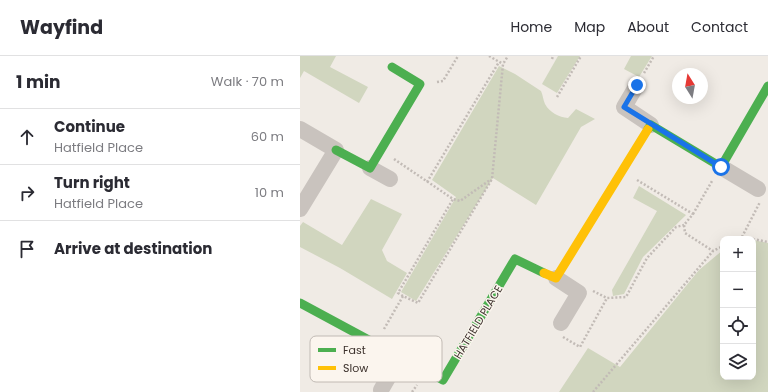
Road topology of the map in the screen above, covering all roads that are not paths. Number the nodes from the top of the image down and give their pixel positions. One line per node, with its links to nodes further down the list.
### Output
1 (392, 67): 8 (street)
2 (637, 85): 4 (street)
3 (768, 86): 7 (street)
4 (651, 124): 7 (street); 12 (street)
5 (300, 129): 6 (street)
6 (336, 150): 8 (street); 11 (street)
7 (721, 167): 10 (street)
8 (370, 168): 9 (street)
9 (390, 179)
10 (758, 189)
11 (300, 209)
12 (556, 278): 14 (street, HATFIELD PLACE); 16 (street, HATFIELD PLACE)
13 (300, 303): 15 (street, HATFIELD PLACE)
14 (561, 323)
15 (361, 336)
16 (442, 380)
17 (385, 382): 18 (street)
18 (380, 390)

